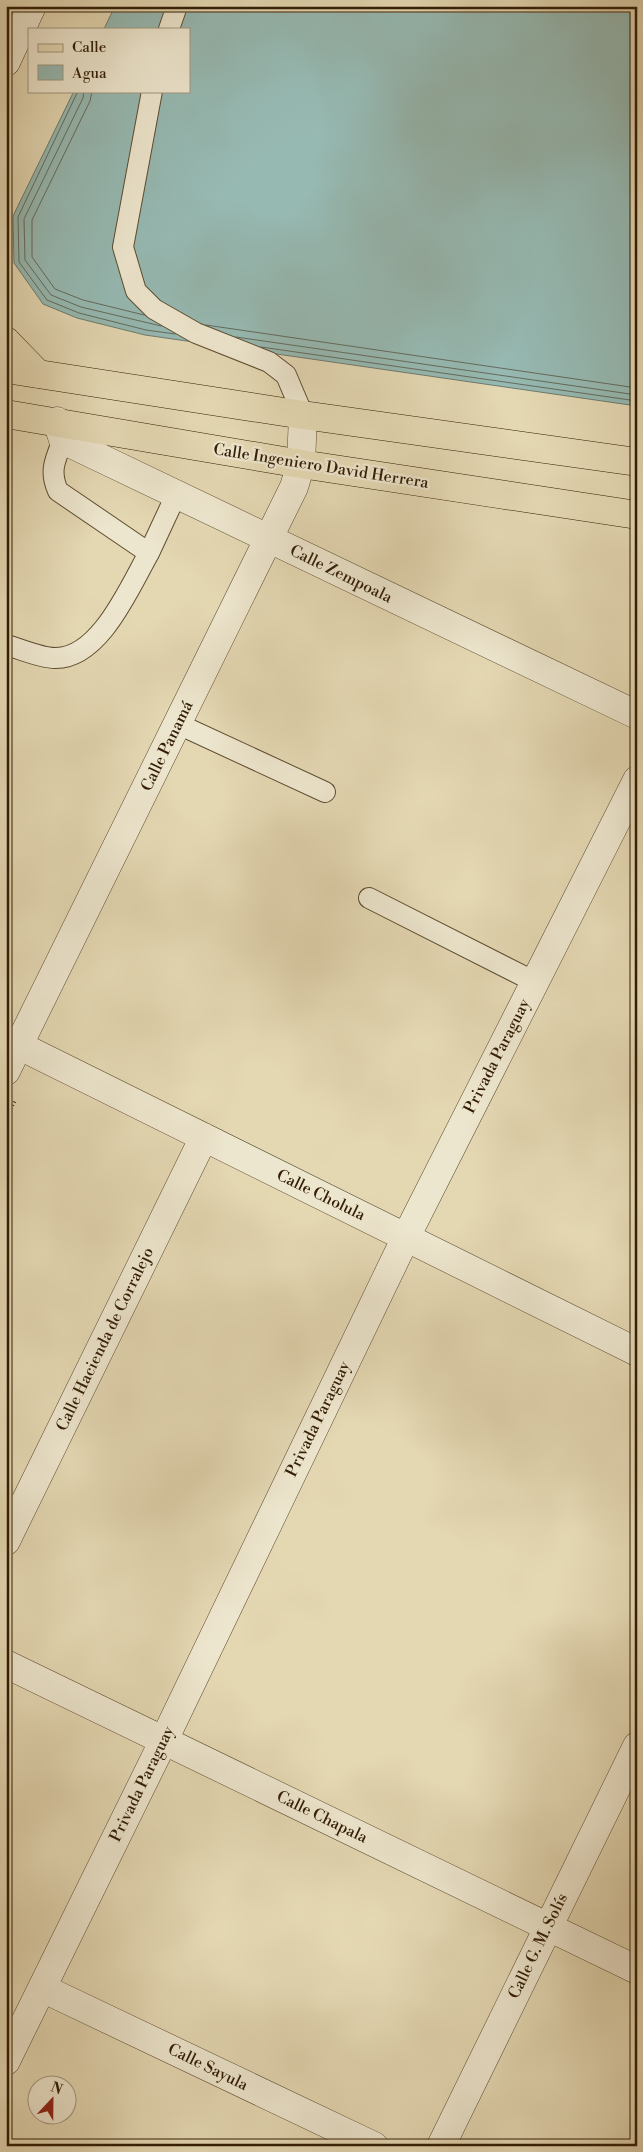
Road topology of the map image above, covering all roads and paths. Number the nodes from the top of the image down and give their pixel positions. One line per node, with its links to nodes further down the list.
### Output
1 (32, 6): 4 (street)
2 (176, 6): 3 (lane)
3 (169, 28)
4 (6, 62)
5 (152, 92): 10 (lane)
6 (6, 341): 8 (main road)
7 (6, 369): 8 (main road)
8 (38, 374): 10 (main road)
9 (6, 414): 11 (main road, Calle Ingeniero David Herrera)
10 (303, 415): 12 (main road); 13 (street, Calle Panamá)
11 (60, 431): 13 (main road, Calle Ingeniero David Herrera); 14 (street, Calle Zempoala); 17 (lane)
12 (637, 462)
13 (301, 464): 15 (main road, Calle Ingeniero David Herrera); 16 (street, Calle Panamá)
14 (176, 495): 16 (street, Calle Zempoala); 17 (lane)
15 (637, 515)
16 (270, 540): 19 (street, Calle Zempoala); 20 (street, Calle Panamá)
17 (149, 553): 18 (lane)
18 (6, 644)
19 (637, 715)
20 (178, 724): 22 (lane); 25 (street, Calle Panamá)
21 (637, 780): 24 (street, Privada Paraguay)
22 (325, 792)
23 (369, 898): 24 (lane)
24 (535, 982): 28 (street, Privada Paraguay)
25 (13, 1042): 26 (street, Calle Panamá); 27 (street, Calle Cholula)
26 (6, 1071)
27 (204, 1137): 28 (street, Calle Cholula); 30 (street, Calle Hacienda de Corralejo)
28 (406, 1237): 29 (street, Calle Cholula); 32 (street, Privada Paraguay)
29 (637, 1352)
30 (6, 1541)
31 (6, 1664): 32 (street, Calle Chapala)
32 (164, 1740): 34 (street, Calle Chapala); 36 (street, Privada Paraguay)
33 (637, 1746): 34 (street, Calle G. M. Solís)
34 (547, 1926): 35 (street, Calle Chapala); 39 (street, Calle G. M. Solís)
35 (637, 1970)
36 (42, 1988): 37 (street, Privada Paraguay); 38 (street, Calle Sayula)
37 (6, 2061)
38 (374, 2146)
39 (441, 2146)

